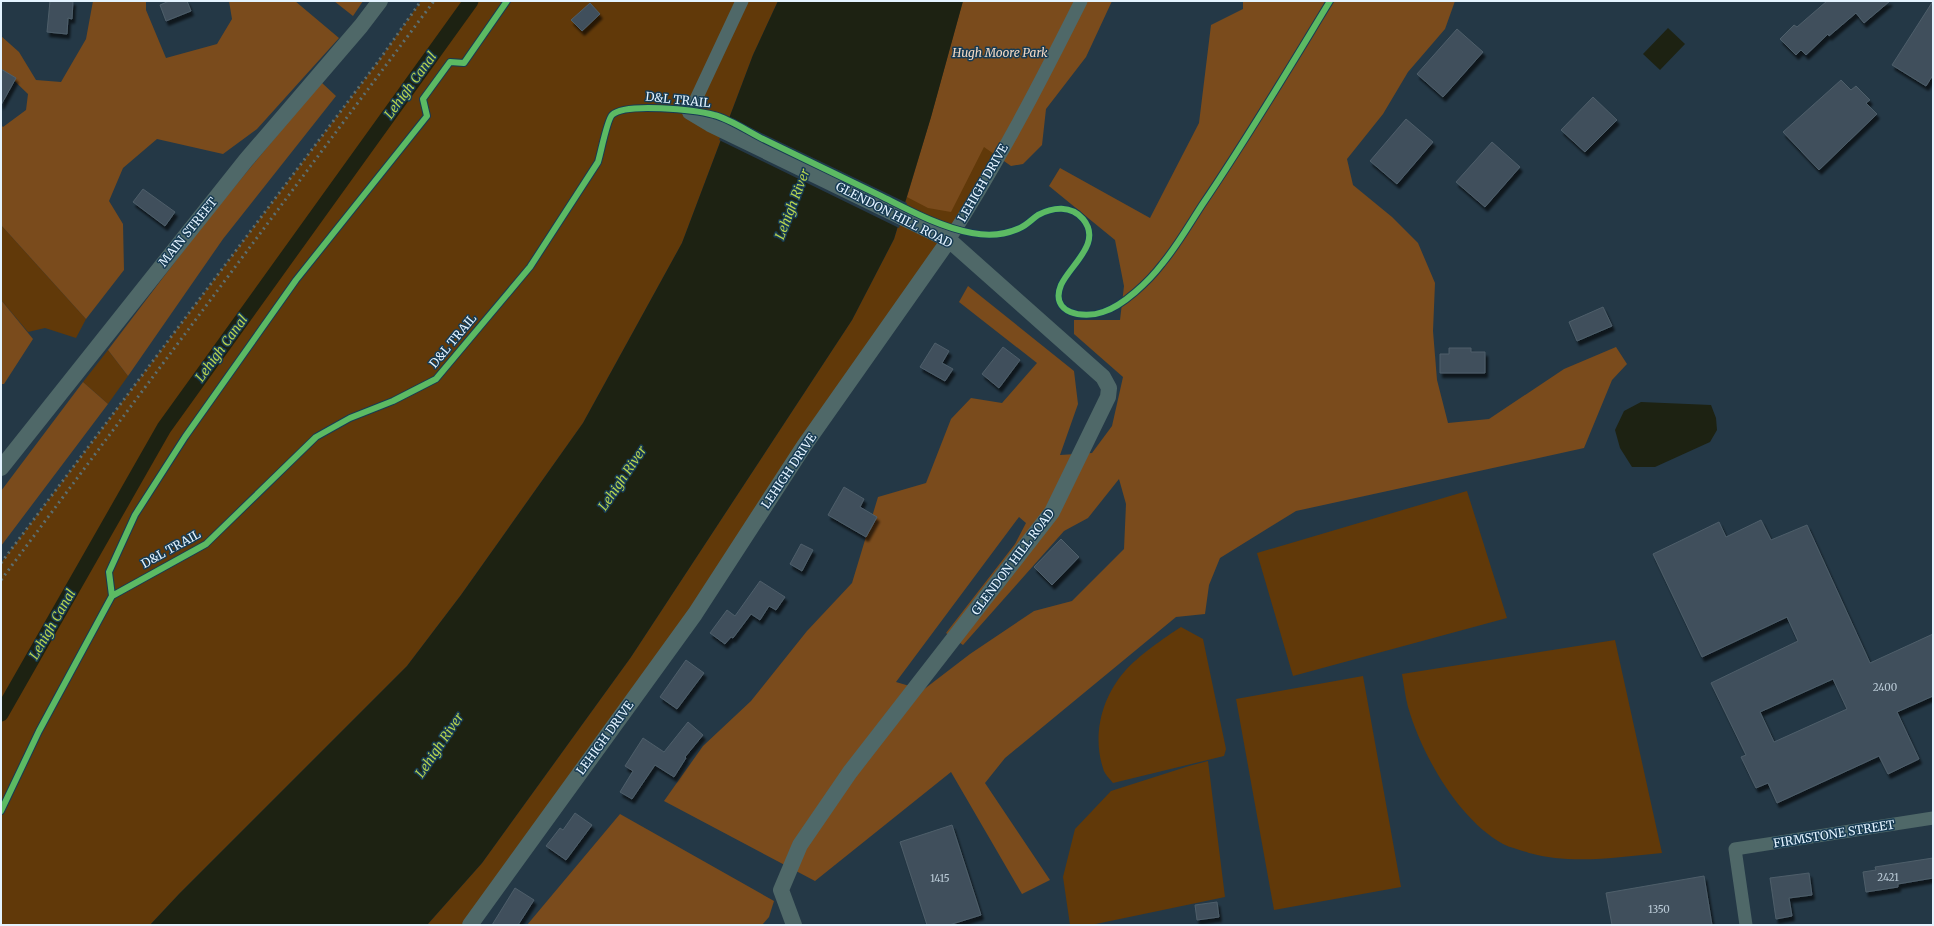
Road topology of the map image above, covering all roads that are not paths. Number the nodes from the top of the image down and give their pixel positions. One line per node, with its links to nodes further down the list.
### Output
1 (380, 1): 6 (street, MAIN STREET)
2 (742, 1): 4 (street)
3 (1081, 1): 5 (street, LEHIGH DRIVE)
4 (690, 112): 5 (street, GLENDON HILL ROAD)
5 (949, 240): 8 (street, GLENDON HILL ROAD); 9 (street, LEHIGH DRIVE)
6 (1, 468)
7 (1933, 818): 10 (street, FIRMSTONE STREET)
8 (791, 923)
9 (470, 925)
10 (1746, 925)

